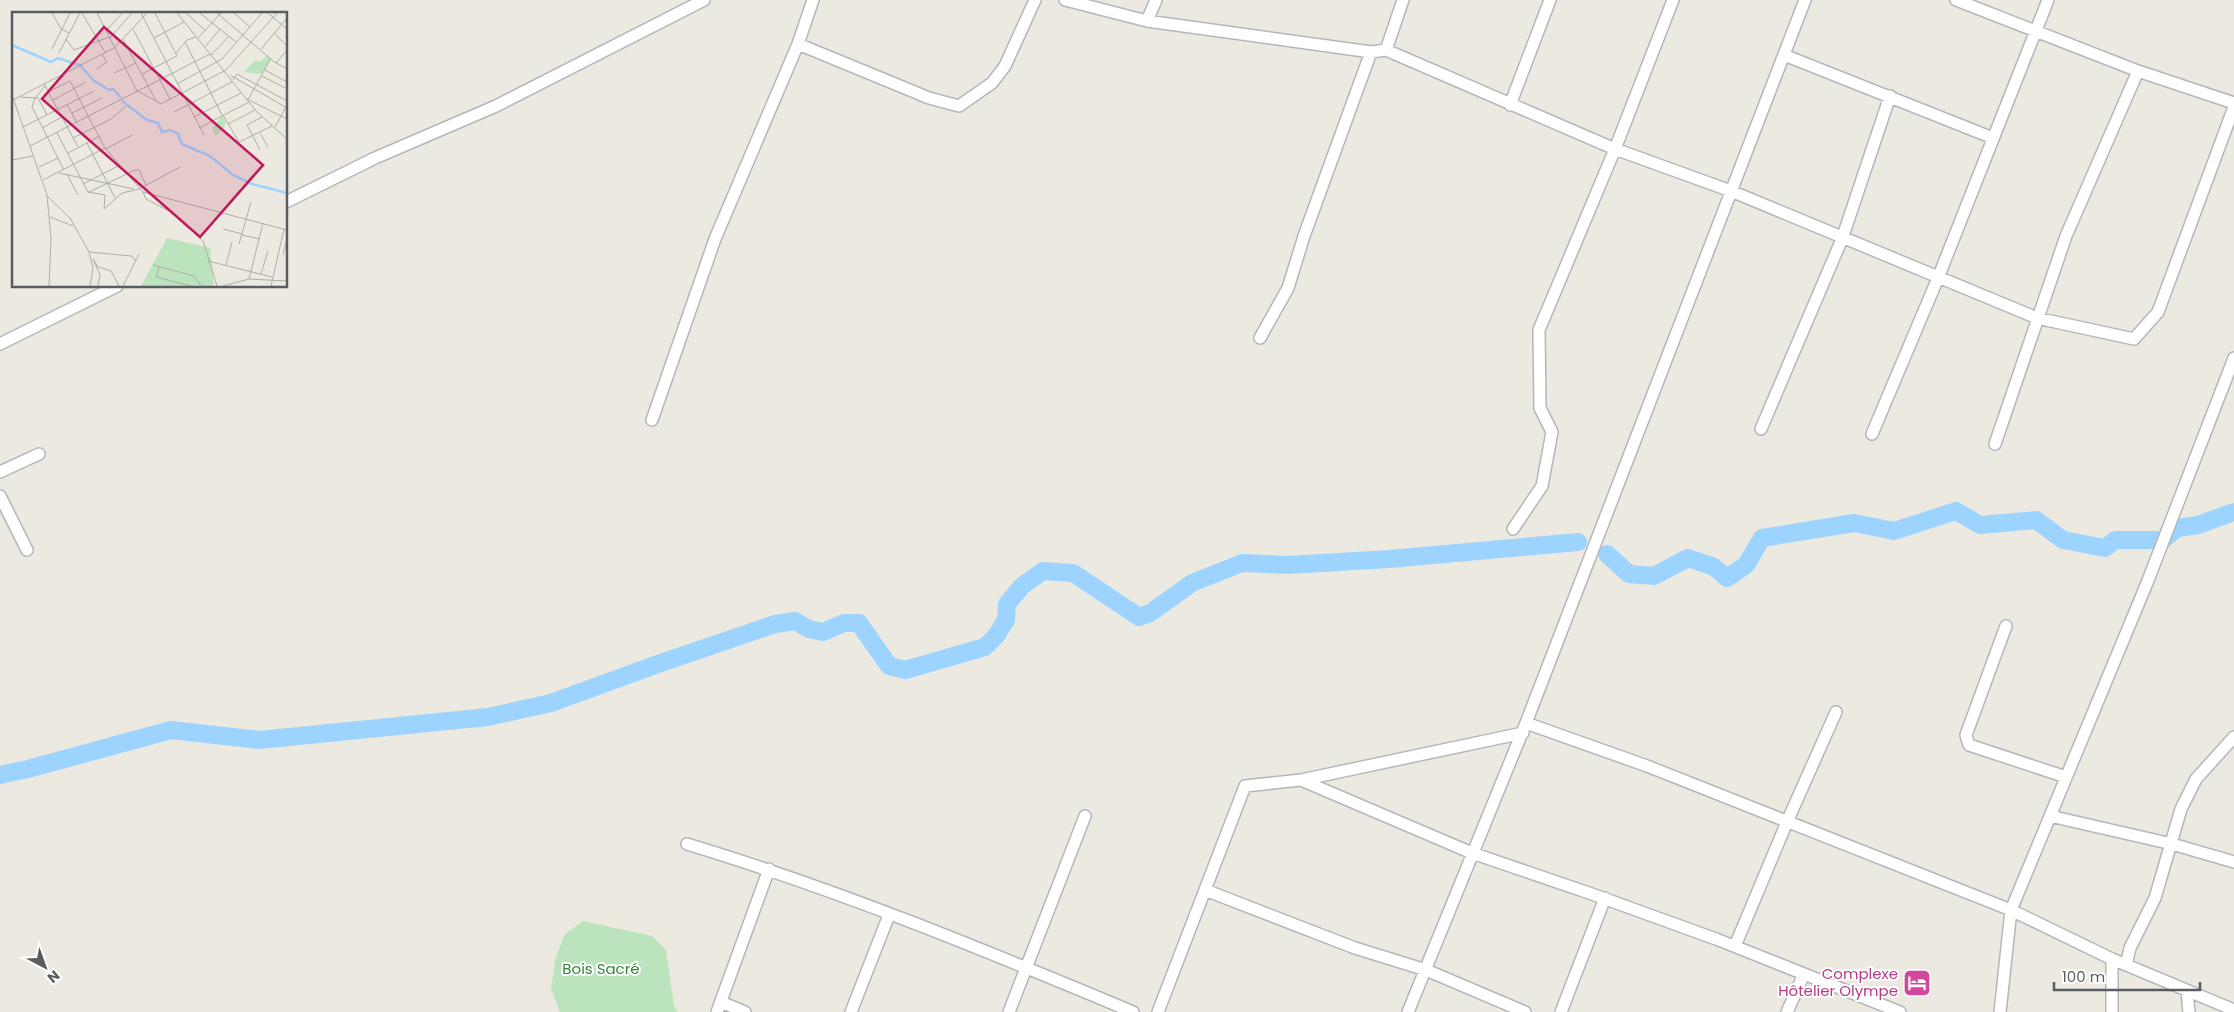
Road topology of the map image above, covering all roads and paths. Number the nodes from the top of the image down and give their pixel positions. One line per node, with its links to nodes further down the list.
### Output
1 (704, 0): 25 (street)
2 (813, 0): 14 (street)
3 (1035, 0): 14 (street)
4 (1065, 0): 12 (street)
5 (1156, 0): 12 (street)
6 (1403, 0): 15 (street)
7 (1550, 0): 20 (street)
8 (1672, 0): 23 (street)
9 (1805, 0): 17 (street)
10 (1956, 0): 13 (street)
11 (2048, 0): 13 (street)
12 (1147, 21): 16 (street)
13 (2036, 32): 18 (street); 22 (street)
14 (798, 44): 33 (street)
15 (1386, 50): 16 (street); 20 (street)
16 (1371, 52): 30 (street)
17 (1784, 55): 19 (street); 24 (street)
18 (2138, 71): 21 (street); 29 (street)
19 (1890, 96): 22 (street); 26 (street)
20 (1510, 105): 23 (street)
21 (2234, 105): 29 (street)
22 (1993, 138): 27 (street)
23 (1616, 149): 24 (street); 40 (street)
24 (1731, 191): 26 (street); 44 (street)
25 (288, 201)
26 (1842, 239): 27 (street); 34 (street)
27 (1938, 278): 29 (street); 35 (street)
28 (113, 288): 31 (street)
29 (2037, 318): 36 (street)
30 (1260, 338)
31 (0, 344)
32 (2234, 358): 46 (street)
33 (652, 420)
34 (1761, 429)
35 (1872, 434)
36 (1995, 444)
37 (39, 454): 38 (street)
38 (0, 472)
39 (0, 496): 41 (street)
40 (1513, 529)
41 (26, 550)
42 (2006, 626): 46 (street)
43 (1836, 712): 50 (street)
44 (1524, 728): 47 (street); 50 (street); 53 (street)
45 (2234, 737): 52 (street)
46 (2066, 777): 49 (street)
47 (1300, 780): 53 (street); 56 (street)
48 (1084, 816): 63 (street)
49 (2050, 816): 52 (street); 58 (street)
50 (1787, 822): 58 (street); 60 (street)
51 (687, 844): 55 (street)
52 (2172, 844): 54 (street); 62 (street)
53 (1472, 853): 57 (street); 64 (street)
54 (2234, 862)
55 (769, 869): 59 (street); 67 (street)
56 (1205, 890): 64 (street); 73 (street)
57 (1605, 898): 60 (street); 76 (street)
58 (2011, 910): 61 (street); 79 (street)
59 (889, 915): 63 (street); 70 (street)
60 (1735, 946): 65 (street)
61 (2112, 959): 62 (street); 80 (street)
62 (2126, 965): 66 (street)
63 (1027, 968): 71 (street); 72 (street)
64 (1426, 970): 74 (street); 75 (street)
65 (1804, 974): 77 (street); 78 (street)
66 (2187, 992): 68 (street); 81 (street)
67 (719, 1007): 69 (street)
68 (2234, 1010)
69 (745, 1012)
70 (852, 1012)
71 (1009, 1012)
72 (1133, 1012)
73 (1158, 1012)
74 (1408, 1012)
75 (1525, 1012)
76 (1561, 1012)
77 (1787, 1012)
78 (1900, 1012)
79 (2000, 1012)
80 (2112, 1012)
81 (2189, 1012)

